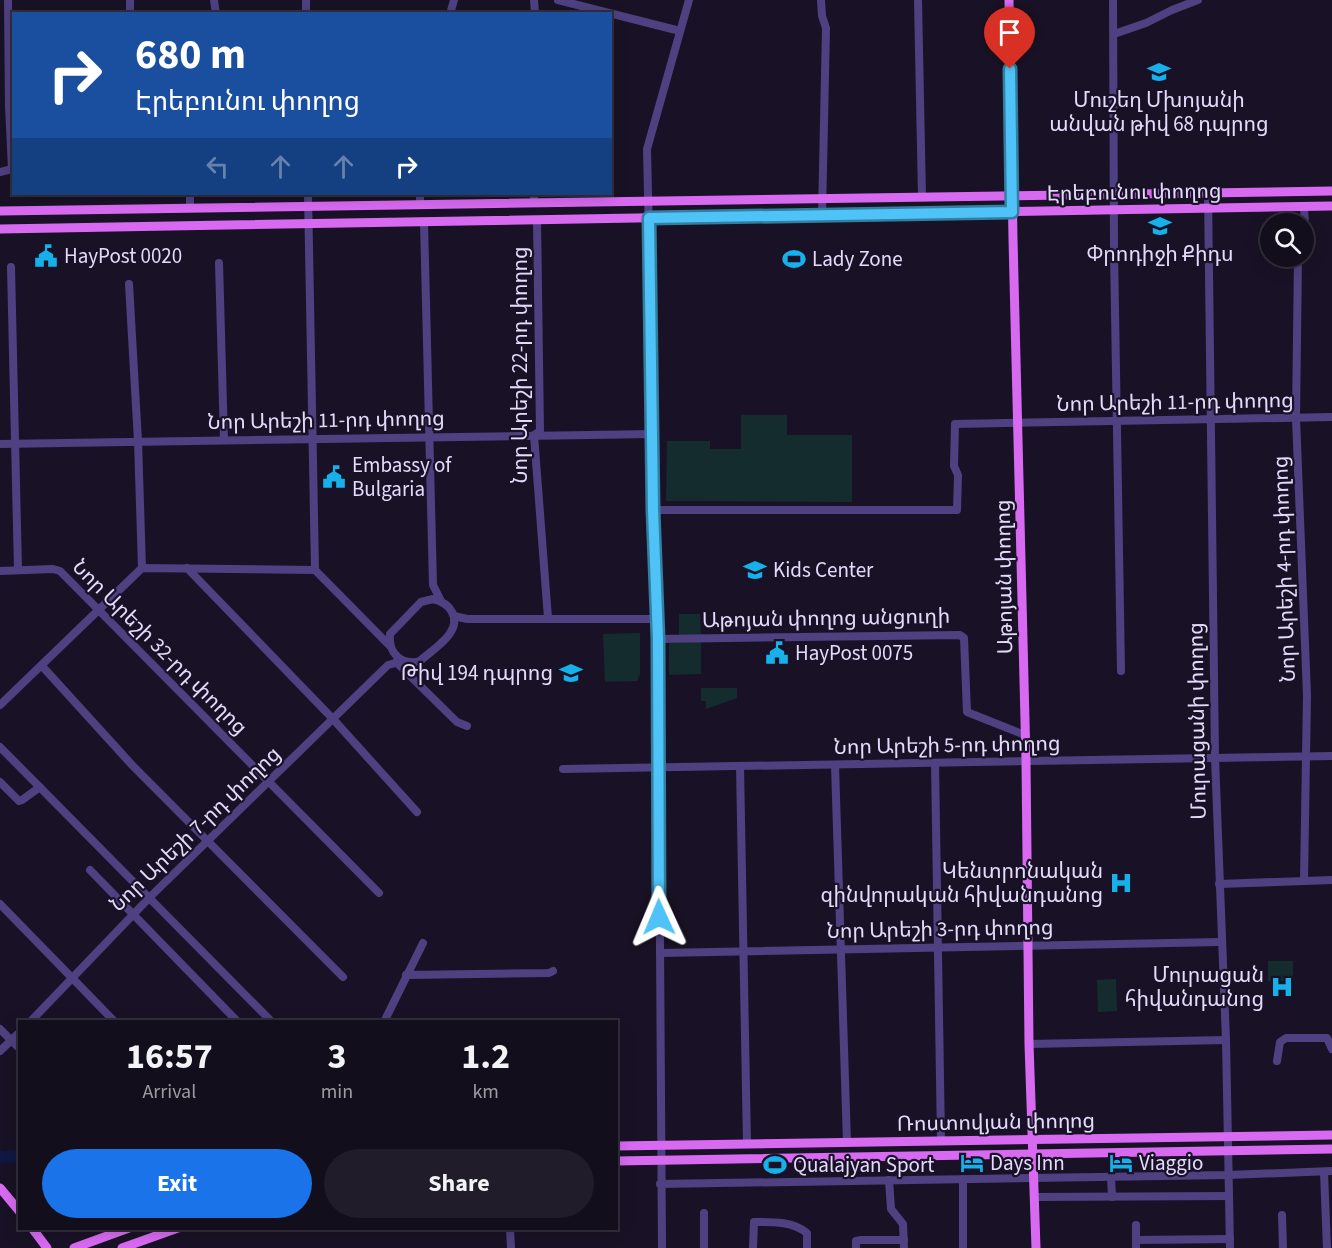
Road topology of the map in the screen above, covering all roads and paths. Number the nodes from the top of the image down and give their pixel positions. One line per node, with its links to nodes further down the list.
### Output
1 (8, 0): 13 (street)
2 (558, 0): 9 (street)
3 (689, 0): 11 (street)
4 (821, 0): 24 (street)
5 (918, 0): 22 (street)
6 (1009, 0): 21 (main road, Աթոյան փողոց)
7 (1113, 0): 12 (street)
8 (1198, 0): 12 (street)
9 (605, 12)
10 (612, 14): 11 (street)
11 (680, 31): 25 (street)
12 (1114, 34): 17 (street)
13 (4, 106): 14 (street)
14 (0, 172)
15 (1332, 190): 16 (main road, Էրեբունու փողոց)
16 (1208, 192): 17 (main road, Էրեբունու փողոց); 31 (street, Մուրացանի փողոց)
17 (1114, 194): 21 (main road, Էրեբունու փողոց); 32 (street)
18 (189, 195): 30 (street)
19 (308, 195): 27 (street)
20 (420, 195): 26 (street)
21 (1012, 195): 22 (main road, Էրեբունու փողոց); 34 (main road, Աթոյան փողոց)
22 (922, 197): 24 (main road, Էրեբունու փողոց)
23 (534, 198): 25 (main road, Էրեբունու փողոց); 26 (main road, Էրեբունու փողոց)
24 (823, 198): 25 (main road, Էրեբունու փողոց); 36 (street)
25 (648, 201): 37 (street)
26 (420, 205): 27 (main road, Էրեբունու փողոց)
27 (308, 206): 30 (main road, Էրեբունու փողոց); 40 (street)
28 (1332, 206): 29 (main road, Էրեբունու փողոց)
29 (1305, 207): 31 (main road, Էրեբունու փողոց); 35 (street)
30 (190, 208): 33 (main road, Էրեբունու փողոց)
31 (1208, 209): 32 (main road, Էրեբունու փողոց); 48 (street, Մուրացանի փողոց)
32 (1114, 210): 34 (main road, Էրեբունու փողոց); 49 (street)
33 (0, 211)
34 (1012, 212): 36 (main road, Էրեբունու փողոց); 50 (main road, Աթոյան փողոց)
35 (1305, 213)
36 (822, 215): 37 (main road, Էրեբունու փողոց)
37 (649, 218): 38 (main road, Էրեբունու փողոց); 51 (street)
38 (537, 220): 39 (main road, Էրեբունու փողոց); 52 (street, Նոր Արեշի 22-րդ փողոց)
39 (424, 222): 40 (main road, Էրեբունու փողոց); 53 (street)
40 (308, 225): 41 (main road, Էրեբունու փողոց); 54 (street)
41 (0, 229)
42 (219, 263): 55 (street)
43 (11, 267): 58 (street)
44 (1298, 267): 47 (street, Նոր Արեշի 4-րդ փողոց)
45 (129, 284): 56 (street)
46 (1332, 417): 47 (street, Նոր Արեշի 11-րդ փողոց)
47 (1296, 418): 48 (street, Նոր Արեշի 11-րդ փողոց); 87 (street, Նոր Արեշի 4-րդ փողոց)
48 (1210, 419): 49 (street, Նոր Արեշի 11-րդ փողոց); 88 (street, Մուրացանի փողոց)
49 (1117, 421): 50 (street, Նոր Արեշի 11-րդ փողոց); 80 (street)
50 (1019, 423): 59 (street, Նոր Արեշի 11-րդ փողոց); 84 (main road, Աթոյան փողոց)
51 (653, 434): 52 (street, Նոր Արեշի 11-րդ փողոց); 59 (street)
52 (534, 435): 53 (street, Նոր Արեշի 11-րդ փողոց); 70 (street, Նոր Արեշի 22-րդ փողոց)
53 (428, 437): 54 (street, Նոր Արեշի 11-րդ փողոց); 65 (street)
54 (313, 439): 55 (street, Նոր Արեշի 11-րդ փողոց); 63 (street)
55 (224, 440): 56 (street, Նոր Արեշի 11-րդ փողոց)
56 (138, 441): 58 (street, Նոր Արեշի 11-րդ փողոց); 60 (street)
57 (0, 444): 58 (street, Նոր Արեշի 11-րդ փողոց)
58 (15, 444): 62 (street)
59 (653, 510): 71 (street)
60 (142, 568): 61 (street); 68 (street)
61 (187, 568): 63 (street); 82 (street)
62 (18, 570): 64 (street, Նոր Արեշի 32-րդ փողոց); 68 (street, Նոր Արեշի 32-րդ փողոց)
63 (315, 570): 75 (street)
64 (0, 571)
65 (433, 585): 66 (street); 67 (street)
66 (425, 600): 67 (street); 74 (street)
67 (441, 602): 69 (street)
68 (99, 609): 79 (street); 95 (street, Նոր Արեշի 32-րդ փողոց)
69 (454, 616): 72 (street); 73 (street)
70 (548, 618): 71 (street); 72 (street)
71 (656, 619): 76 (street)
72 (468, 620): 73 (street)
73 (454, 629): 78 (street)
74 (391, 632): 75 (street); 77 (street, Նոր Արեշի 7-րդ փողոց)
75 (378, 633): 77 (street)
76 (658, 639): 84 (street, Աթոյան փողոց անցուղի); 93 (street)
77 (391, 649): 78 (street, Նոր Արեշի 7-րդ փողոց); 78 (street)
78 (396, 663): 82 (street, Նոր Արեշի 7-րդ փողոց); 83 (street)
79 (42, 666): 81 (street); 99 (street)
80 (1121, 671)
81 (0, 705)
82 (333, 719): 95 (street, Նոր Արեշի 7-րդ փողոց); 98 (street)
83 (467, 726)
84 (1025, 735): 89 (main road, Աթոյան փողոց)
85 (0, 747): 97 (street)
86 (1332, 756): 87 (street, Նոր Արեշի 5-րդ փողոց)
87 (1305, 757): 88 (street, Նոր Արեշի 5-րդ փողոց); 102 (street, Նոր Արեշի 4-րդ փողոց)
88 (1215, 758): 89 (street, Նոր Արեշի 5-րդ փողոց); 103 (street, Մուրացանի փողոց)
89 (1026, 761): 90 (street, Նոր Արեշի 5-րդ փողոց); 110 (main road, Աթոյան փողոց)
90 (935, 763): 91 (street, Նոր Արեշի 5-րդ փողոց); 111 (street)
91 (835, 765): 92 (street, Նոր Արեշի 5-րդ փողոց); 112 (street)
92 (740, 766): 93 (street, Նոր Արեշի 5-րդ փողոց); 113 (street)
93 (658, 768): 94 (street, Նոր Արեշի 5-րդ փողոց); 114 (street)
94 (563, 769)
95 (269, 780): 99 (street, Նոր Արեշի 7-րդ փողոց); 104 (street, Նոր Արեշի 32-րդ փողոց)
96 (0, 782): 97 (street)
97 (40, 788): 105 (street)
98 (417, 812)
99 (206, 842): 105 (street, Նոր Արեշի 7-րդ փողոց); 118 (street)
100 (90, 870): 107 (street)
101 (1332, 880): 102 (street)
102 (1304, 881): 103 (street)
103 (1219, 884): 108 (street, Մուրացանի փողոց)
104 (379, 892)
105 (150, 897): 107 (street, Նոր Արեշի 7-րդ փողոց); 122 (street)
106 (0, 904): 117 (street)
107 (132, 915): 117 (street, Նոր Արեշի 7-րդ փողոց); 121 (street)
108 (1221, 942): 110 (street, Նոր Արեշի 3-րդ փողոց); 126 (street, Մուրացանի փողոց)
109 (423, 943): 116 (street)
110 (1028, 945): 111 (street, Նոր Արեշի 3-րդ փողոց); 128 (main road, Աթոյան փողոց)
111 (939, 948): 112 (street, Նոր Արեշի 3-րդ փողոց); 136 (street)
112 (842, 950): 113 (street, Նոր Արեշի 3-րդ փողոց); 137 (street)
113 (744, 952): 114 (street, Նոր Արեշի 3-րդ փողոց); 138 (street)
114 (660, 953): 140 (street)
115 (553, 971): 116 (street)
116 (406, 975): 123 (street)
117 (72, 978): 119 (street, Նոր Արեշի 7-րդ փողոց); 120 (street)
118 (343, 978)
119 (32, 1020)
120 (113, 1020)
121 (236, 1020)
122 (270, 1020)
123 (385, 1020)
124 (0, 1029): 127 (street)
125 (18, 1034): 127 (street)
126 (1226, 1040): 128 (street); 134 (street, Մուրացանի փողոց)
127 (11, 1041): 129 (street); 131 (street)
128 (1029, 1044): 135 (main road, Աթոյան փողոց)
129 (18, 1047)
130 (1332, 1049): 132 (street)
131 (0, 1051)
132 (1277, 1061)
133 (1332, 1135): 134 (main road, Ռոստովյան փողոց)
134 (1227, 1138): 135 (main road, Ռոստովյան փողոց); 142 (street, Մուրացանի փողոց)
135 (1033, 1139): 136 (main road, Ռոստովյան փողոց); 143 (main road, Աթոյան փողոց)
136 (941, 1141): 137 (main road, Ռոստովյան փողոց)
137 (847, 1143): 138 (main road, Ռոստովյան փողոց)
138 (747, 1144): 140 (main road, Ռոստովյան փողոց)
139 (618, 1146): 140 (main road, Ռոստովյան փողոց)
140 (660, 1147): 145 (street)
141 (1332, 1149): 142 (main road, Ռոստովյան փողոց)
142 (1227, 1152): 143 (main road, Ռոստովյան փողոց); 147 (street, Մուրացանի փողոց)
143 (1034, 1154): 145 (main road, Ռոստովյան փողոց); 149 (main road, Աթոյան փողոց)
144 (618, 1161): 145 (main road, Ռոստովյան փողոց)
145 (660, 1161): 152 (street)
146 (1328, 1172): 147 (street); 181 (street)
147 (1228, 1175): 148 (street); 154 (street, Մուրացանի փողոց)
148 (1111, 1176): 149 (street); 156 (street)
149 (1034, 1178): 150 (street); 155 (main road, Աթոյան փողոց)
150 (963, 1179): 151 (street); 178 (street)
151 (889, 1180): 152 (street); 165 (street)
152 (660, 1184): 173 (street)
153 (0, 1188): 157 (main road)
154 (1229, 1196): 156 (street); 168 (street, Մուրացանի փողոց)
155 (1035, 1197): 156 (street); 179 (main road, Աթոյան փողոց)
156 (1112, 1197)
157 (18, 1210)
158 (704, 1213): 174 (street)
159 (1282, 1215): 180 (street)
160 (1136, 1225): 166 (street)
161 (34, 1230): 169 (main road)
162 (124, 1230): 170 (main road)
163 (172, 1230): 171 (main road)
164 (510, 1230): 172 (street)
165 (904, 1244): 177 (street)
166 (1136, 1244): 167 (street)
167 (1175, 1244): 168 (street)
168 (1230, 1244)
169 (47, 1248)
170 (74, 1248)
171 (122, 1248)
172 (511, 1248)
173 (662, 1248)
174 (704, 1248)
175 (753, 1248): 176 (street)
176 (807, 1248)
177 (856, 1248)
178 (963, 1248)
179 (1036, 1248)
180 (1283, 1248)
181 (1327, 1248)

